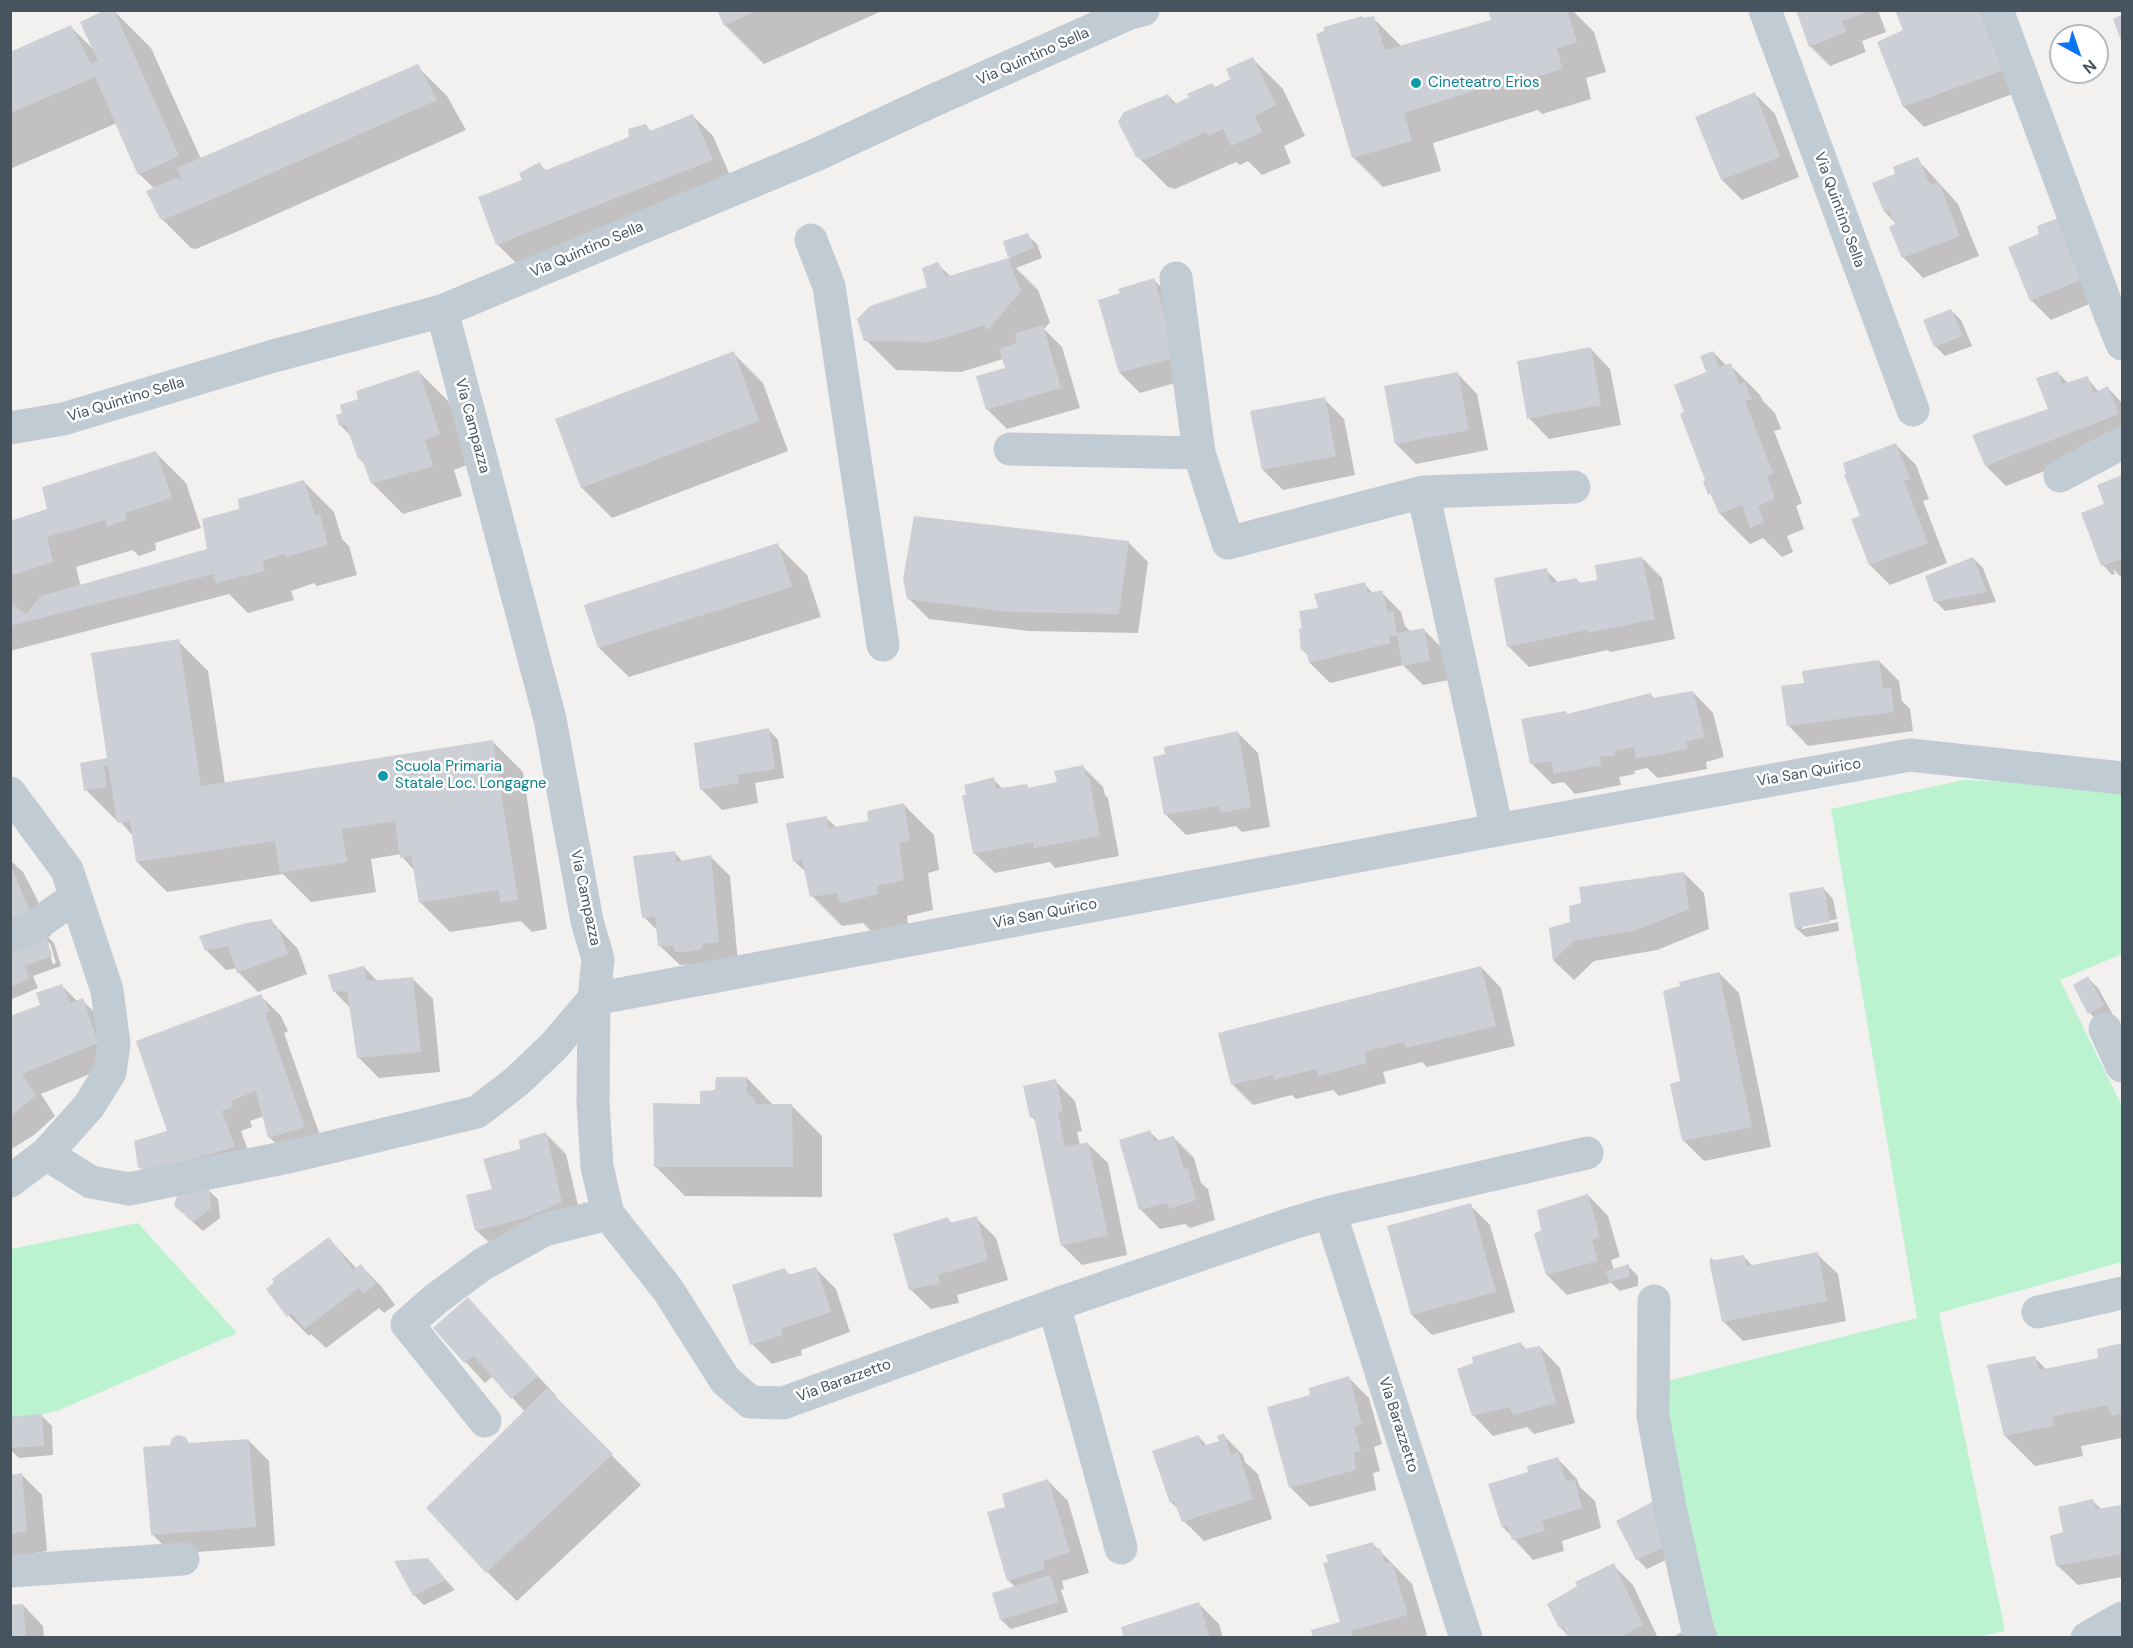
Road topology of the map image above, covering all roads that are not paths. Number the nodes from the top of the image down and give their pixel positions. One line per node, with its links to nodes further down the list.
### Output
1 (1143, 10): 6 (street, Via Quintino Sella)
2 (1765, 10): 8 (street, Via Quintino Sella)
3 (1997, 10): 7 (street)
4 (811, 240): 16 (street)
5 (1176, 278): 12 (street)
6 (442, 311): 9 (street, Via Quintino Sella); 22 (street, Via Campazza)
7 (2122, 344)
8 (1913, 410)
9 (10, 428)
10 (2122, 443): 13 (street)
11 (1010, 449): 12 (street)
12 (1199, 453): 15 (street)
13 (2061, 476)
14 (1574, 487): 15 (street)
15 (1423, 492): 19 (street)
16 (883, 645)
17 (2122, 778): 19 (street, Via San Quirico)
18 (10, 793): 20 (street)
19 (1497, 830): 22 (street, Via San Quirico)
20 (76, 897): 21 (street); 26 (street)
21 (10, 937)
22 (594, 999): 26 (street); 29 (street, Via Barazzetto)
23 (2105, 1029): 24 (street)
24 (2122, 1066)
25 (1587, 1153): 28 (street, Via Barazzetto)
26 (46, 1154): 27 (street)
27 (10, 1181)
28 (1330, 1212): 32 (street, Via Barazzetto); 39 (street, Via Barazzetto)
29 (608, 1214): 32 (street, Via Barazzetto); 34 (street)
30 (2122, 1293): 33 (street)
31 (1653, 1301): 40 (street)
32 (1054, 1305): 35 (street)
33 (2038, 1312)
34 (485, 1421)
35 (1121, 1548)
36 (183, 1559): 37 (street)
37 (10, 1571)
38 (2122, 1618): 41 (street)
39 (1466, 1638)
40 (1701, 1638)
41 (2087, 1638)

